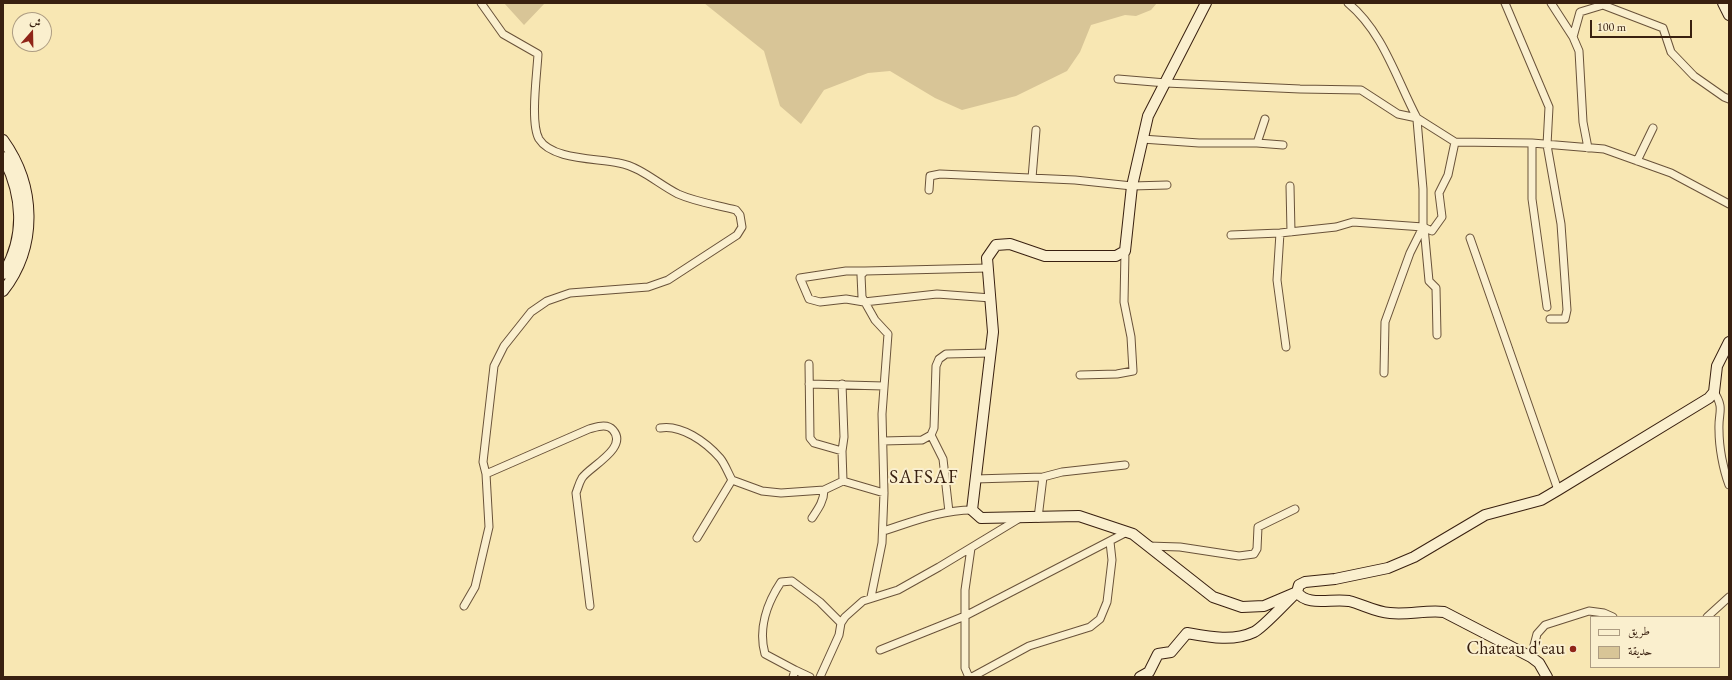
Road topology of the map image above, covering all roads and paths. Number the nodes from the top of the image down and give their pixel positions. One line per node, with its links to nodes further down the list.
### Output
1 (482, 3): 63 (street)
2 (1206, 3): 11 (street)
3 (1348, 3): 14 (street)
4 (1505, 3): 23 (street)
5 (1551, 3): 9 (street)
6 (1723, 3): 8 (street)
7 (1603, 4): 9 (street); 12 (street)
8 (1729, 15)
9 (1573, 37): 24 (street)
10 (1118, 79): 11 (street)
11 (1166, 83): 14 (street); 17 (street)
12 (1729, 99)
13 (1265, 119): 20 (street)
14 (1417, 119): 19 (street); 33 (street)
15 (1653, 128): 26 (street)
16 (1036, 130): 27 (street)
17 (1142, 139): 20 (street); 29 (street)
18 (3, 140): 42 (street)
19 (1455, 142): 21 (street); 33 (street)
20 (1257, 143): 22 (street)
21 (1532, 143): 23 (street); 45 (street)
22 (1283, 145)
23 (1547, 145): 24 (street); 46 (street)
24 (1588, 148): 26 (street)
25 (3, 157): 41 (street)
26 (1637, 161): 32 (street)
27 (1032, 178): 29 (street); 31 (street)
28 (1167, 184): 29 (street)
29 (1132, 186): 38 (street)
30 (1290, 186): 34 (street)
31 (929, 190)
32 (1729, 204)
33 (1424, 227): 34 (street); 47 (street); 52 (street)
34 (1291, 232): 35 (street)
35 (1280, 233): 36 (street); 49 (street)
36 (1231, 235)
37 (1470, 238): 70 (street)
38 (1125, 251): 39 (street); 53 (street)
39 (988, 268): 40 (street); 43 (street)
40 (865, 271): 44 (street); 44 (street)
41 (3, 274)
42 (3, 292)
43 (991, 298): 44 (street); 50 (street)
44 (864, 302): 56 (street)
45 (1546, 307)
46 (1550, 319)
47 (1437, 335)
48 (1729, 342): 57 (street)
49 (1286, 347)
50 (991, 353): 59 (street); 65 (street)
51 (809, 364): 54 (street)
52 (1384, 373)
53 (1080, 375)
54 (809, 384): 55 (street); 61 (street)
55 (842, 384): 56 (street); 61 (street)
56 (884, 386): 60 (street)
57 (1714, 392): 68 (street); 70 (street)
58 (660, 428): 66 (street)
59 (931, 435): 60 (street); 74 (street)
60 (883, 441): 71 (street)
61 (842, 451): 67 (street)
62 (1125, 465): 64 (street)
63 (486, 474): 87 (street); 88 (street)
64 (1043, 477): 65 (street); 77 (street)
65 (975, 479): 72 (street)
66 (732, 480): 69 (street); 80 (street)
67 (843, 481): 69 (street); 71 (street)
68 (1729, 485)
69 (824, 490): 75 (street)
70 (1558, 490): 84 (street)
71 (884, 493): 78 (street)
72 (972, 510): 74 (street); 76 (street)
73 (1294, 510): 82 (street)
74 (949, 512): 78 (street)
75 (812, 518)
76 (1020, 518): 77 (street); 83 (street)
77 (1038, 518): 79 (street)
78 (882, 531): 85 (street)
79 (1127, 532): 81 (street); 82 (street)
80 (698, 538)
81 (1110, 542): 89 (street); 98 (street)
82 (1148, 546): 84 (street)
83 (971, 548): 85 (street); 89 (street)
84 (1297, 592): 94 (street); 99 (street)
85 (872, 597): 92 (street)
86 (1729, 597): 91 (street)
87 (464, 606)
88 (590, 606)
89 (966, 616): 93 (street); 98 (street)
90 (1611, 616): 94 (street)
91 (1708, 616)
92 (841, 623): 95 (street); 97 (street)
93 (880, 650)
94 (1532, 657): 100 (street)
95 (794, 674): 96 (street)
96 (810, 677)
97 (820, 677)
98 (974, 677)
99 (1140, 677)
100 (1547, 677)

